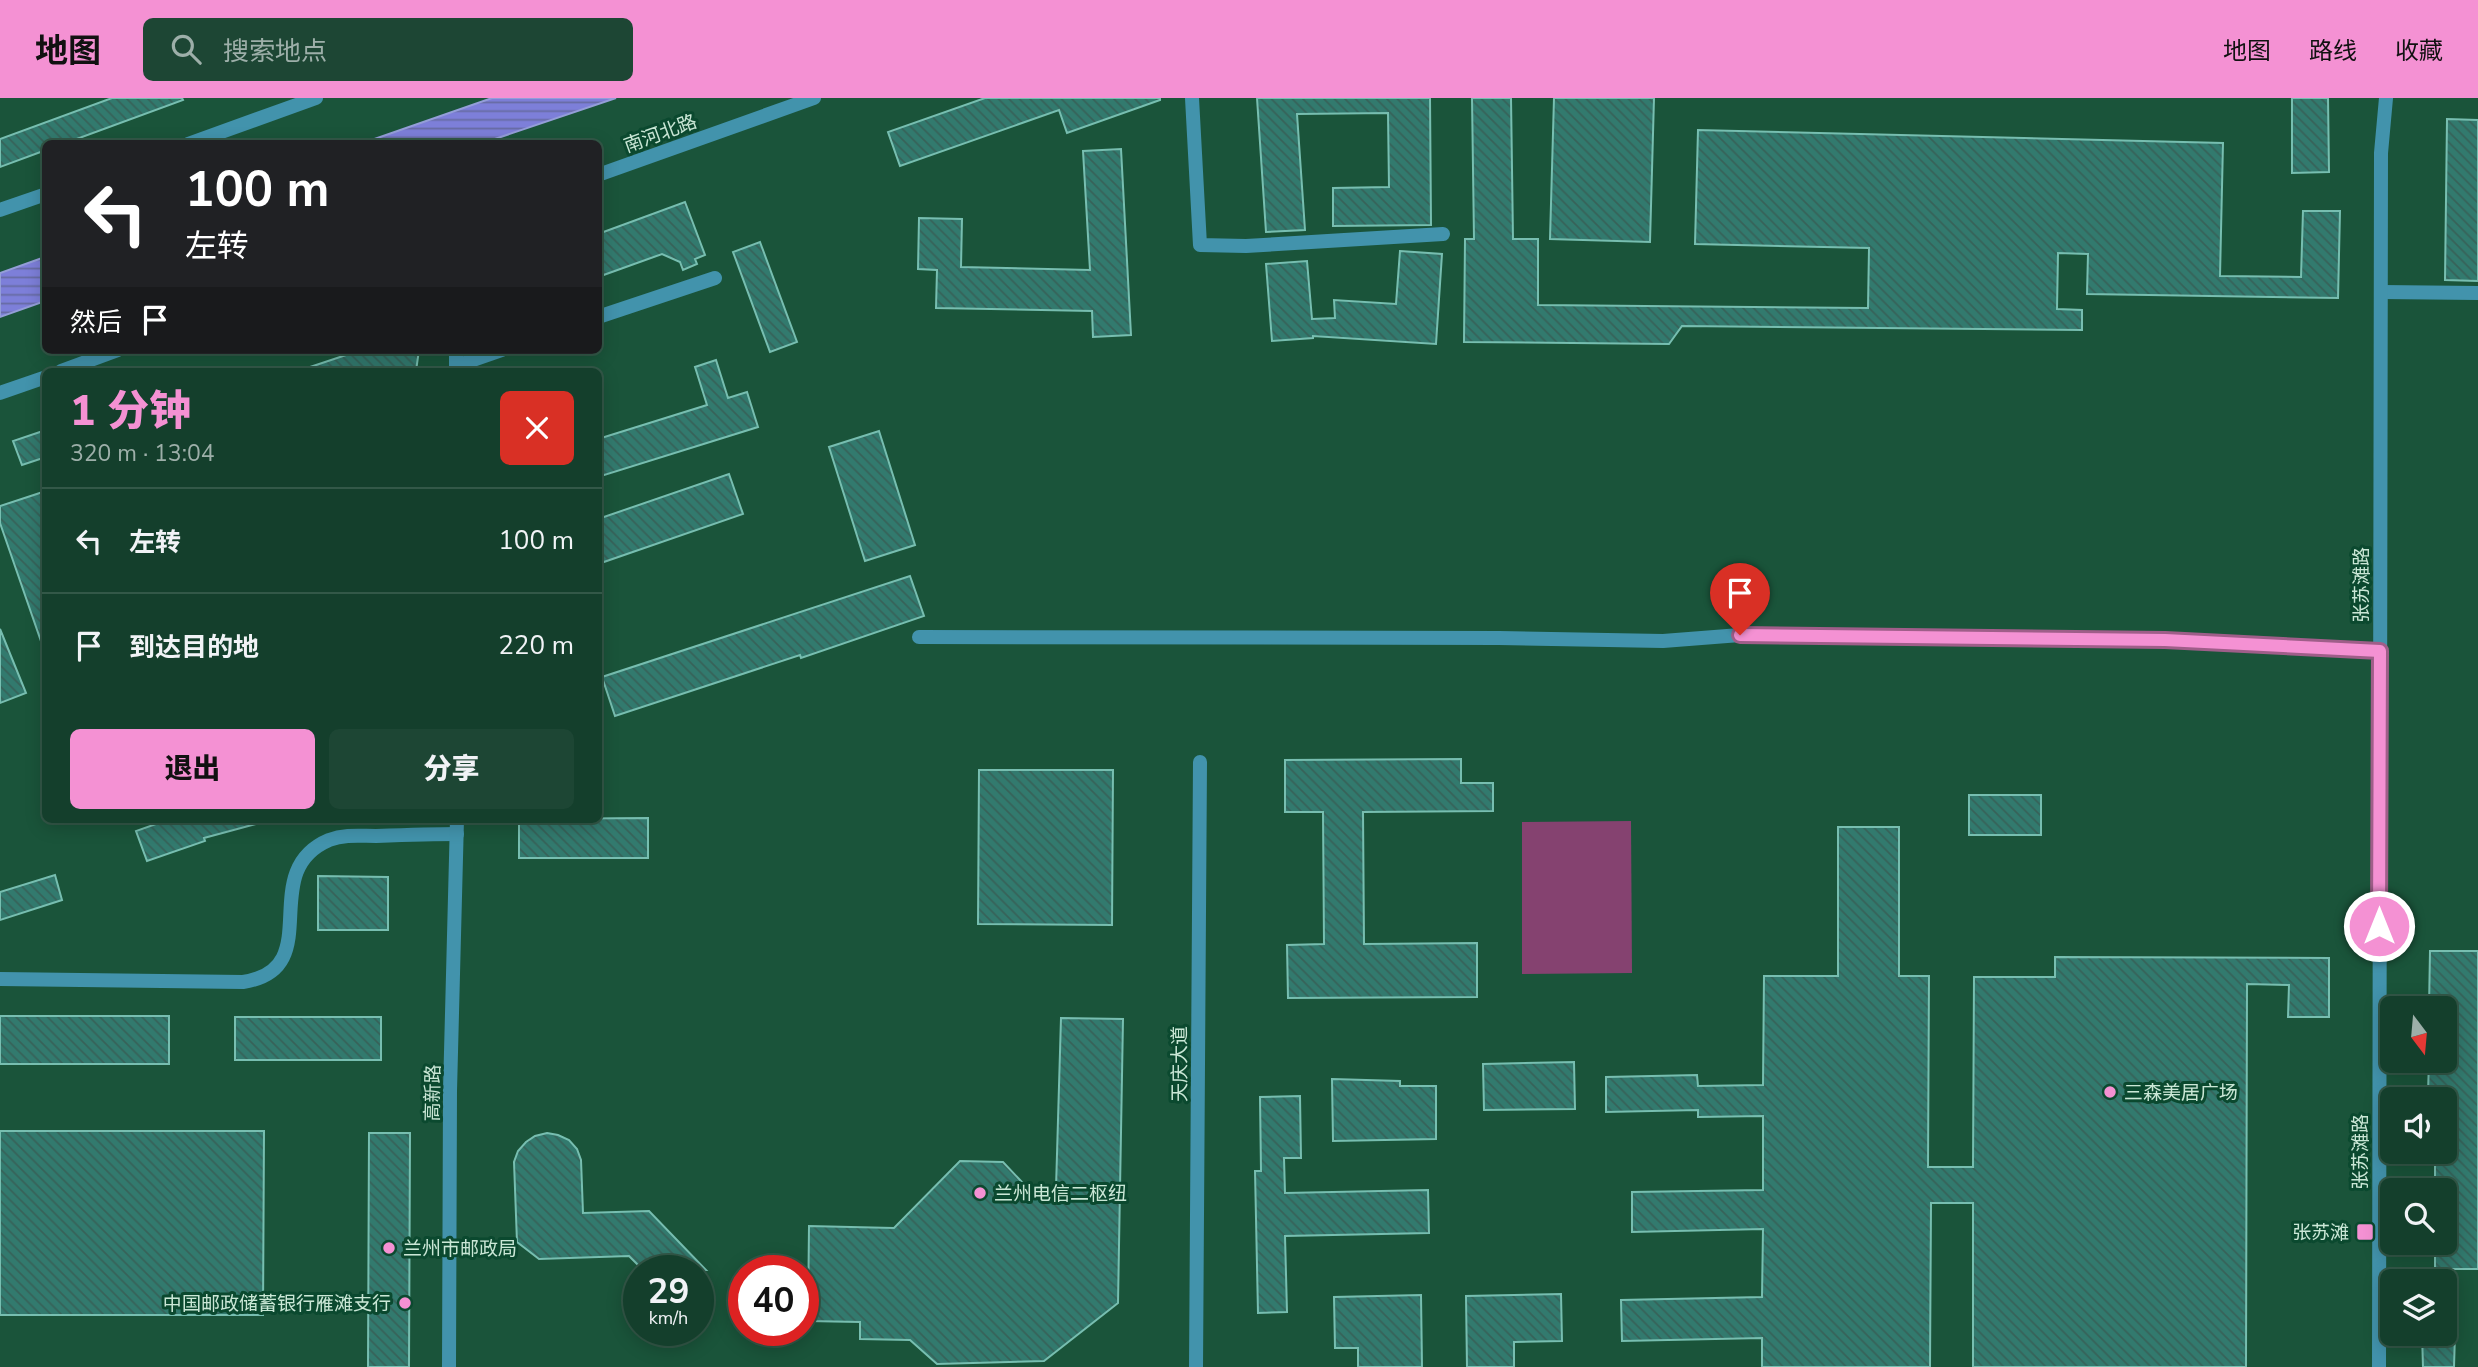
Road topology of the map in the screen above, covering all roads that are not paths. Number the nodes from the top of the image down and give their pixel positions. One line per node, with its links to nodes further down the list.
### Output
1 (316, 98): 5 (street)
2 (814, 98): 6 (street, 南河北路)
3 (1192, 98): 9 (street)
4 (2386, 98): 11 (street, 张苏滩路)
5 (199, 140)
6 (602, 174)
7 (42, 195): 8 (street)
8 (0, 210)
9 (1443, 234)
10 (715, 278): 13 (street)
11 (2381, 292): 12 (street); 21 (street, 张苏滩路)
12 (2478, 293)
13 (602, 316)
14 (107, 354): 16 (street)
15 (492, 354): 17 (street)
16 (69, 368)
17 (456, 368)
18 (42, 378): 19 (street)
19 (0, 393)
20 (919, 637): 21 (street)
21 (2380, 651): 27 (street, 张苏滩路)
22 (1200, 762): 26 (street, 天庆大道)
23 (457, 826): 24 (street); 25 (street, 高新路)
24 (0, 979)
25 (449, 1367)
26 (1196, 1367)
27 (2379, 1367)

